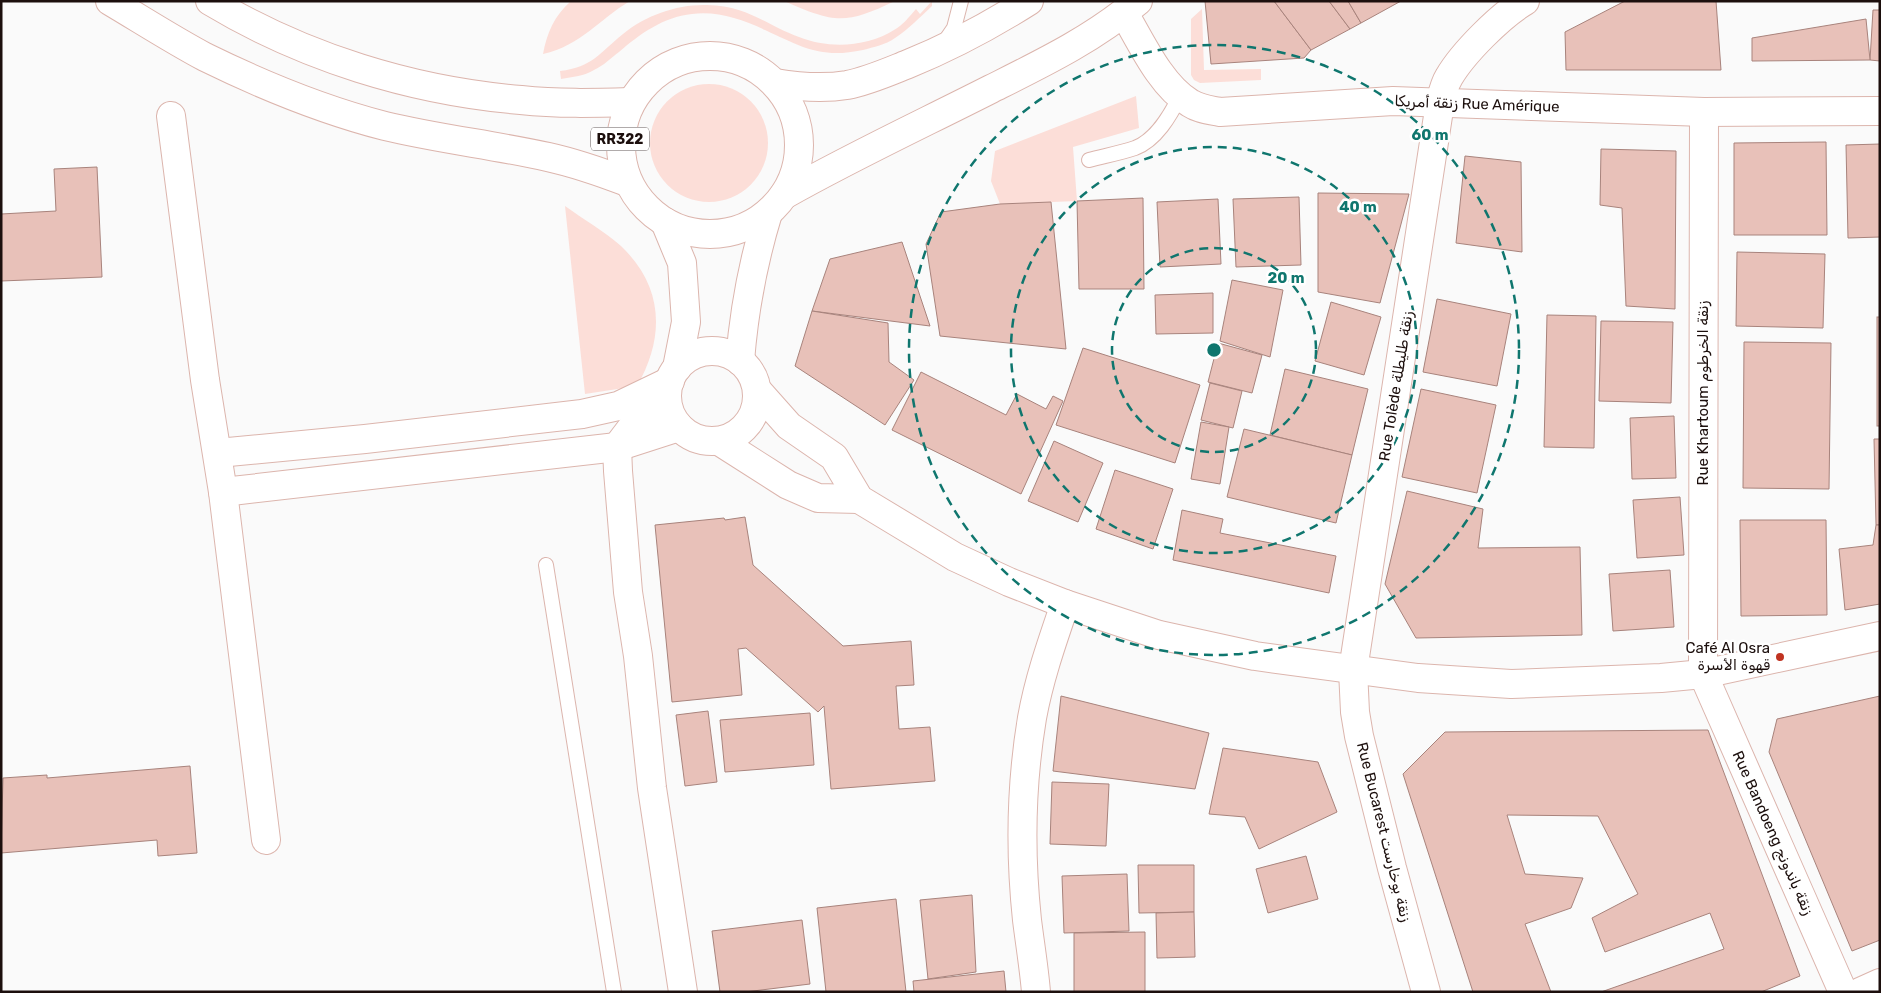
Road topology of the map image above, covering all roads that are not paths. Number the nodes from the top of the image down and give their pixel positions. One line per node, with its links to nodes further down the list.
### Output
1 (110, 1): 16 (street, RR322)
2 (210, 1): 10 (street)
3 (961, 1): 7 (lane)
4 (1029, 1): 7 (street)
5 (1525, 1): 11 (street, Rue Tolède زنقة طليطلة)
6 (1131, 7): 9 (street, زنقة أمريكا Rue Amérique); 17 (street, RR322)
7 (936, 52): 8 (street)
8 (775, 83): 10 (street, RR322); 17 (street, RR322)
9 (1180, 96): 11 (street, زنقة أمريكا Rue Amérique); 15 (lane)
10 (631, 102): 16 (street, RR322)
11 (1440, 103): 13 (street, زنقة أمريكا Rue Amérique); 31 (street, Rue Tolède زنقة طليطلة)
12 (1880, 111): 13 (street, زنقة أمريكا Rue Amérique)
13 (1704, 112): 32 (street, Rue Khartoum زنقة الخرطوم)
14 (171, 116): 25 (street)
15 (1090, 160)
16 (628, 182): 18 (street, RR322)
17 (776, 204): 18 (street, RR322); 19 (street)
18 (665, 222): 20 (street)
19 (740, 361): 20 (street); 21 (street)
20 (671, 382): 22 (street); 24 (street); 25 (street)
21 (757, 390): 23 (street); 27 (street)
22 (679, 427): 23 (street); 24 (street)
23 (719, 441): 27 (street)
24 (617, 447): 26 (street); 36 (street)
25 (218, 453): 26 (street)
26 (223, 492): 33 (street)
27 (859, 499): 29 (street)
28 (546, 565): 35 (lane)
29 (1065, 604): 31 (street); 37 (street)
30 (1880, 636): 32 (street)
31 (1353, 670): 32 (street); 38 (street, Rue Bucarest زنقة بوخارست)
32 (1703, 674): 39 (street, Rue Bandoeng زنقة باندونج)
33 (266, 840)
34 (1880, 984): 40 (street)
35 (614, 992)
36 (683, 992)
37 (1036, 992)
38 (1426, 992)
39 (1843, 992)
40 (1860, 992)

